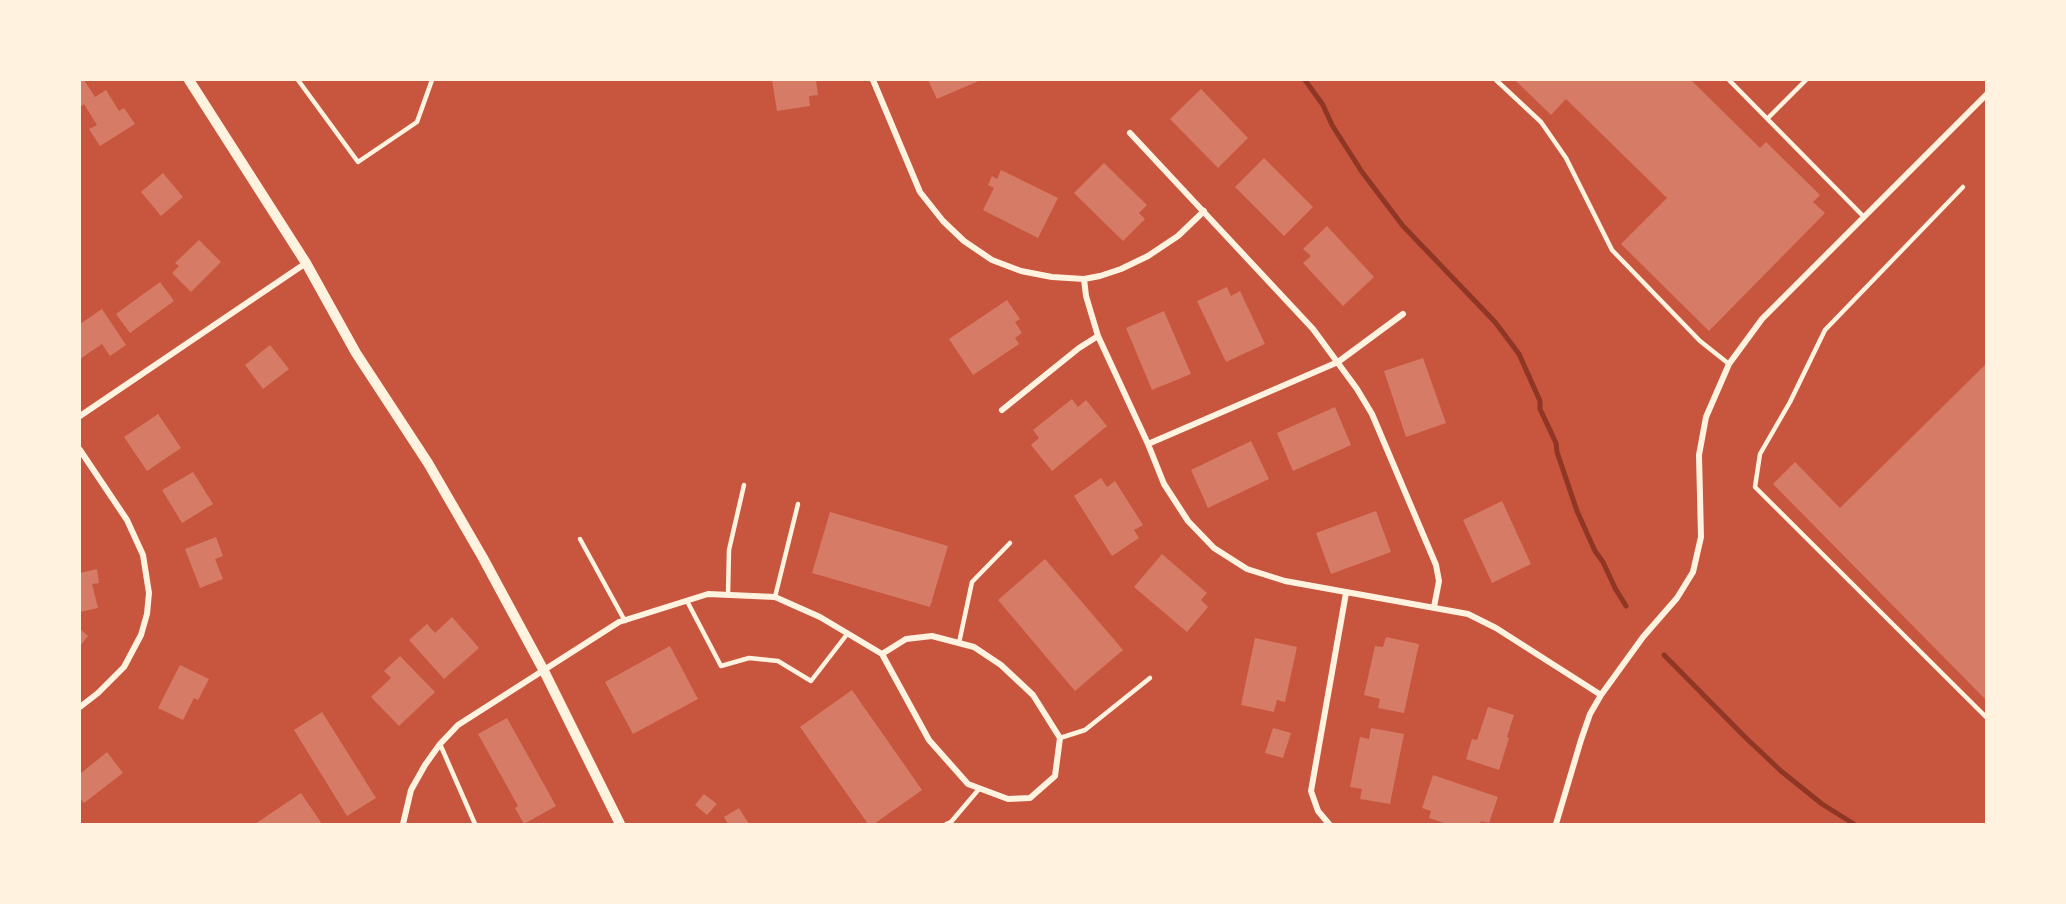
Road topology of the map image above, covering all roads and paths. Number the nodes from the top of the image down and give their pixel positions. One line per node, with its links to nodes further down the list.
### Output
1 (189, 80): 14 (street)
2 (298, 80): 3 (lane)
3 (432, 80)
4 (873, 80): 15 (street)
5 (1496, 80): 19 (lane)
6 (1729, 80): 9 (lane)
7 (1806, 80): 9 (lane)
8 (1986, 95): 13 (street)
9 (1768, 118): 13 (lane)
10 (1130, 133): 12 (street)
11 (1963, 187): 41 (lane)
12 (1204, 211): 15 (street); 18 (street)
13 (1864, 217): 19 (street)
14 (306, 263): 21 (street); 37 (street)
15 (1084, 279): 17 (street)
16 (1403, 314): 18 (street)
17 (1098, 336): 20 (street); 22 (street)
18 (1338, 362): 22 (street); 32 (street)
19 (1729, 364): 39 (street)
20 (1002, 410)
21 (80, 416)
22 (1148, 444): 28 (street)
23 (80, 450): 40 (street)
24 (744, 486): 29 (lane)
25 (798, 504): 30 (lane)
26 (580, 539): 33 (lane)
27 (1010, 543): 35 (lane)
28 (1346, 593): 32 (street); 49 (street)
29 (728, 595): 30 (street); 31 (street)
30 (775, 597): 34 (street)
31 (687, 601): 33 (street); 34 (lane)
32 (1434, 607): 39 (street)
33 (624, 621): 37 (street)
34 (848, 633): 36 (street)
35 (959, 643): 36 (street); 42 (street)
36 (882, 654): 44 (street)
37 (544, 671): 43 (street); 47 (street)
38 (1150, 678): 42 (lane)
39 (1601, 695): 50 (street)
40 (80, 707)
41 (1986, 717)
42 (1060, 738): 44 (street)
43 (440, 744): 45 (street); 46 (lane)
44 (979, 789): 48 (lane)
45 (403, 825)
46 (475, 825)
47 (620, 825)
48 (946, 825)
49 (1329, 825)
50 (1556, 825)

